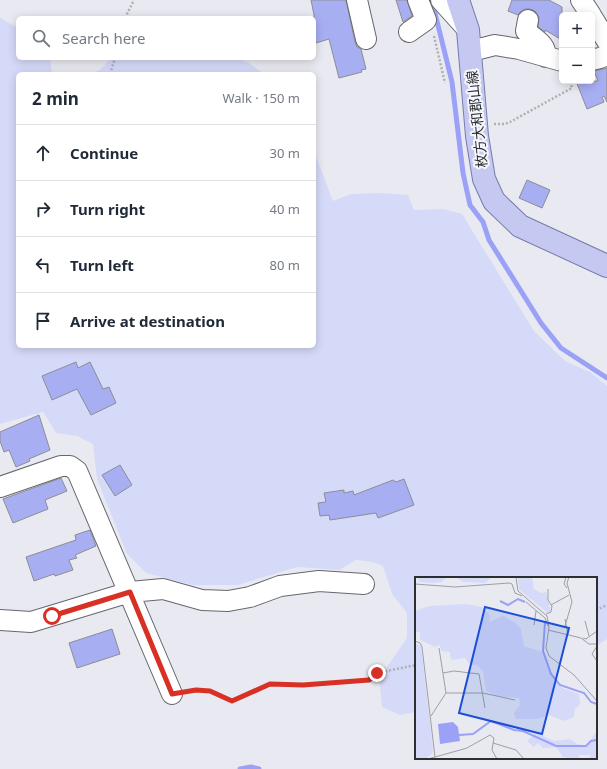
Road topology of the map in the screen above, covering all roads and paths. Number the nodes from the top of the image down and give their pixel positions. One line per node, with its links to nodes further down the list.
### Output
1 (134, 0): 8 (path)
2 (357, 0): 13 (street)
3 (418, 0): 9 (street)
4 (441, 0): 14 (street)
5 (458, 0): 14 (main road, 枚方大和郡山線)
6 (581, 0): 7 (street)
7 (588, 12)
8 (126, 16)
9 (426, 20): 12 (street); 21 (path)
10 (528, 20): 17 (street)
11 (595, 22): 15 (street)
12 (409, 32)
13 (366, 39)
14 (470, 41): 17 (street); 23 (main road, 枚方大和郡山線)
15 (607, 41)
16 (607, 55): 18 (street)
17 (554, 59)
18 (595, 59)
19 (114, 60): 20 (path)
20 (111, 72)
21 (445, 83)
22 (571, 84): 23 (path)
23 (476, 123): 24 (main road, 枚方大和郡山線)
24 (607, 266)
25 (0, 487): 27 (street)
26 (364, 584): 27 (street)
27 (130, 592): 30 (street); 32 (street)
28 (607, 605): 29 (path)
29 (597, 610)
30 (0, 620)
31 (415, 665): 32 (path)
32 (172, 694)

